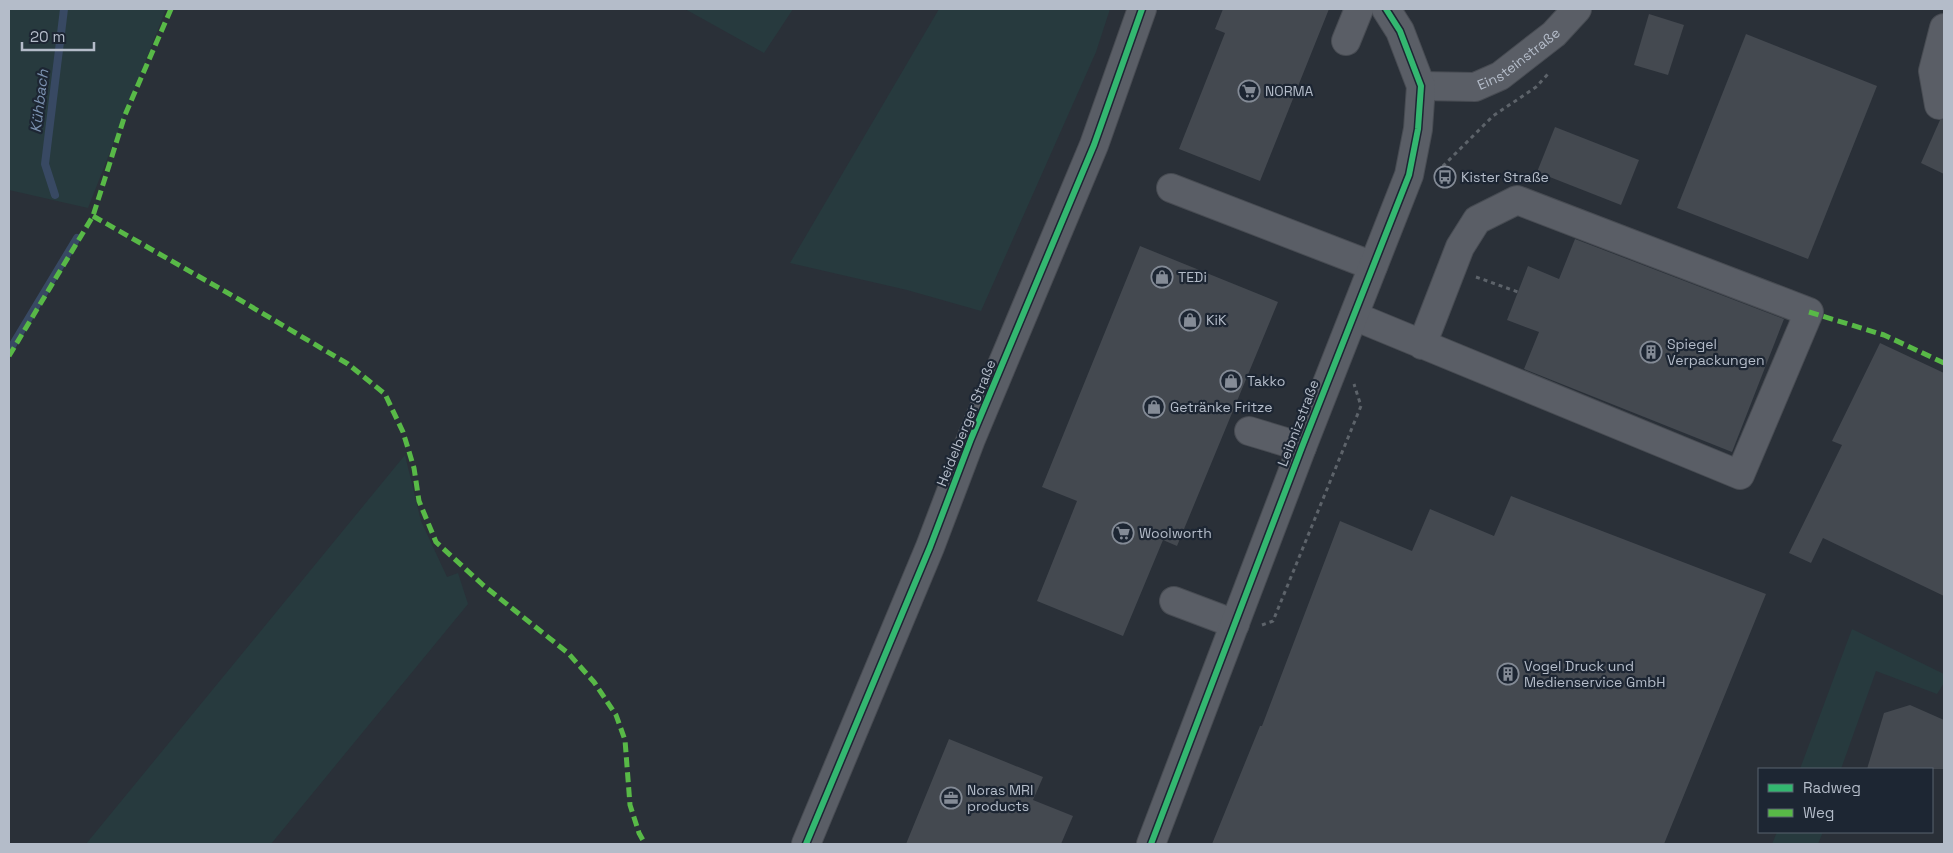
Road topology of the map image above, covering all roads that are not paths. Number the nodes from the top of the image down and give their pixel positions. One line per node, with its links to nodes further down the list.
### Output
1 (1142, 9): 17 (street, Heidelberger Straße)
2 (1359, 9): 6 (street)
3 (1386, 9): 7 (street, Leibnizstraße)
4 (1577, 9): 7 (street, Einsteinstraße)
5 (1944, 28): 8 (street)
6 (1346, 41)
7 (1421, 86): 10 (street, Leibnizstraße)
8 (1939, 104)
9 (1171, 188): 10 (street)
10 (1373, 266): 11 (street, Leibnizstraße)
11 (1354, 316): 12 (street); 14 (street, Leibnizstraße)
12 (1422, 344): 12 (street)
13 (1249, 431): 14 (street)
14 (1302, 447): 16 (street, Leibnizstraße)
15 (1174, 601): 16 (street)
16 (1246, 625): 18 (street, Leibnizstraße)
17 (806, 844)
18 (1151, 844)

